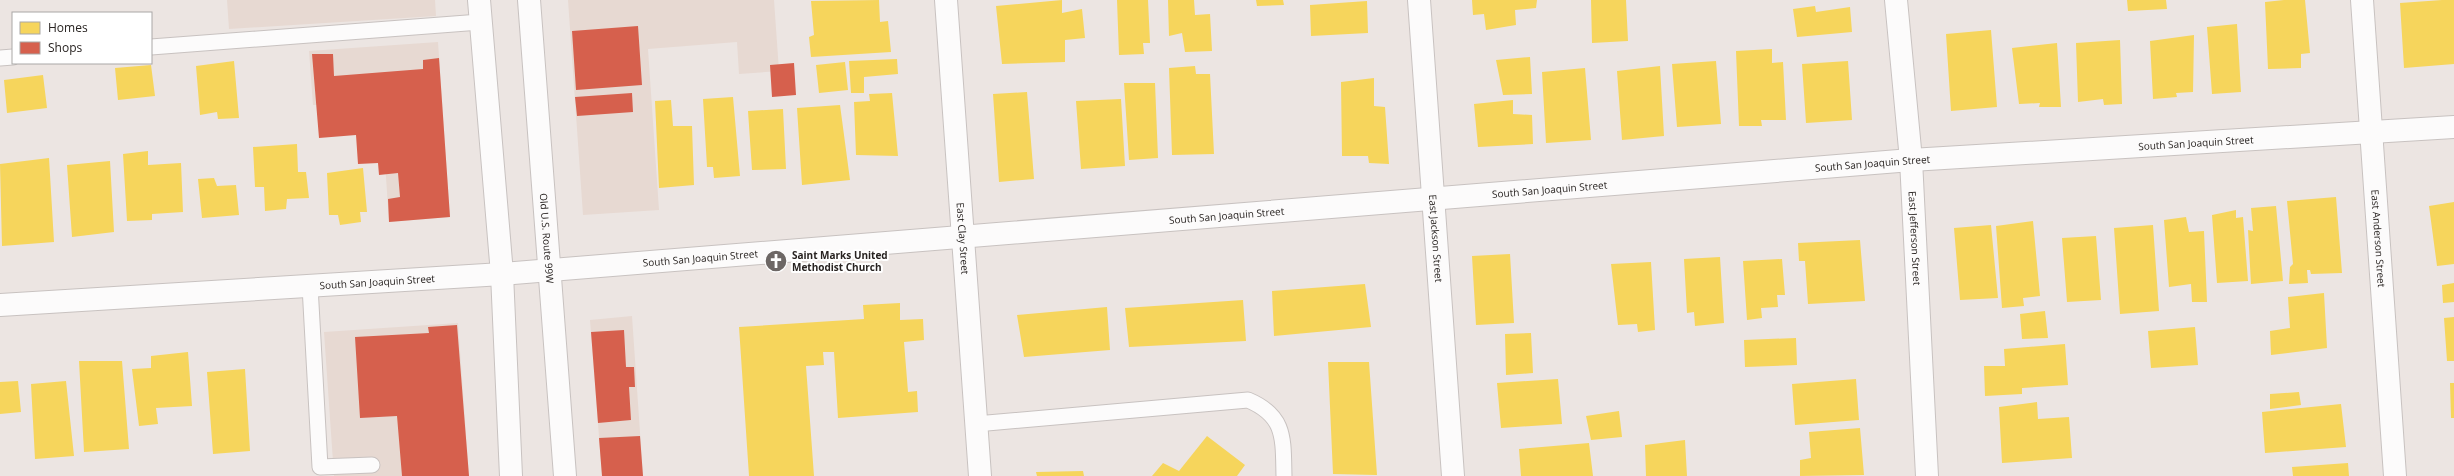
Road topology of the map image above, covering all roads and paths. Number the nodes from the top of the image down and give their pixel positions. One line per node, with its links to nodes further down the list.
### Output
1 (479, 0): 7 (street)
2 (529, 0): 16 (street, Old U.S. Route 99W)
3 (946, 0): 15 (street, East Clay Street)
4 (1419, 0): 14 (street, East Jackson Street)
5 (1896, 0): 13 (street, East Jefferson Street)
6 (2362, 0): 12 (street, East Anderson Street)
7 (480, 22): 8 (lane); 17 (street)
8 (152, 47)
9 (12, 57): 10 (lane)
10 (0, 58)
11 (2454, 127): 12 (street, South San Joaquin Street)
12 (2372, 132): 13 (street, South San Joaquin Street); 28 (street, East Anderson Street)
13 (1910, 160): 14 (street, South San Joaquin Street); 27 (street, East Jefferson Street)
14 (1433, 197): 15 (street, South San Joaquin Street); 26 (street, East Jackson Street)
15 (962, 238): 16 (street, South San Joaquin Street); 20 (street, East Clay Street)
16 (551, 271): 17 (street, South San Joaquin Street); 23 (street, Old U.S. Route 99W)
17 (502, 274): 18 (street, South San Joaquin Street); 22 (street)
18 (310, 286): 19 (street, South San Joaquin Street); 21 (lane)
19 (0, 305)
20 (976, 424): 24 (street, East Clay Street); 25 (lane)
21 (372, 464)
22 (511, 476)
23 (565, 476)
24 (980, 476)
25 (1284, 476)
26 (1452, 476)
27 (1927, 476)
28 (2395, 476)

